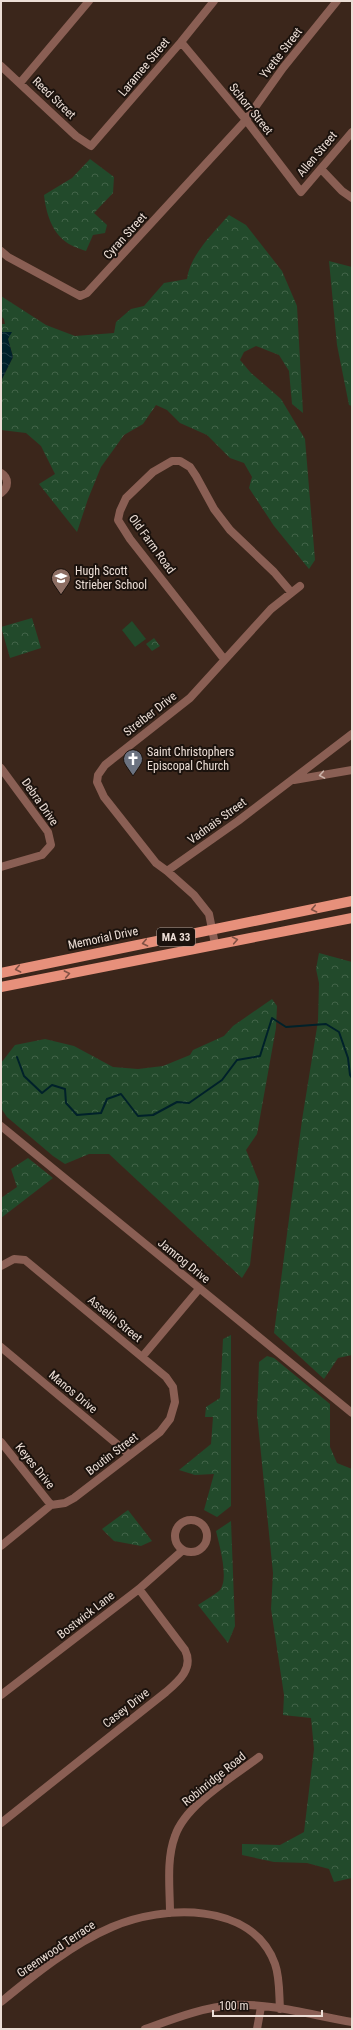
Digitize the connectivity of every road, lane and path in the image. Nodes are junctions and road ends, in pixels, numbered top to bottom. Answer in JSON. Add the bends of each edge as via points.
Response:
{"nodes":[{"id":1,"x":89,"y":1,"type":"edge"},
{"id":2,"x":214,"y":1,"type":"edge"},
{"id":3,"x":337,"y":1,"type":"edge"},
{"id":4,"x":181,"y":42,"type":"junction"},
{"id":5,"x":1,"y":66,"type":"edge"},
{"id":6,"x":20,"y":83,"type":"junction"},
{"id":7,"x":246,"y":120,"type":"junction"},
{"id":8,"x":352,"y":132,"type":"edge"},
{"id":9,"x":91,"y":146,"type":"joint"},
{"id":10,"x":321,"y":169,"type":"junction"},
{"id":11,"x":301,"y":192,"type":"joint"},
{"id":12,"x":352,"y":198,"type":"edge"},
{"id":13,"x":1,"y":251,"type":"edge"},
{"id":14,"x":1,"y":473,"type":"edge"},
{"id":15,"x":1,"y":493,"type":"edge"},
{"id":16,"x":300,"y":586,"type":"dead end"},
{"id":17,"x":291,"y":592,"type":"junction"},
{"id":18,"x":224,"y":659,"type":"junction"},
{"id":19,"x":352,"y":734,"type":"edge"},
{"id":20,"x":1,"y":768,"type":"edge"},
{"id":21,"x":352,"y":770,"type":"edge"},
{"id":22,"x":293,"y":780,"type":"junction"},
{"id":23,"x":1,"y":867,"type":"edge"},
{"id":24,"x":167,"y":871,"type":"junction"},
{"id":25,"x":352,"y":901,"type":"edge"},
{"id":26,"x":352,"y":918,"type":"edge"},
{"id":27,"x":212,"y":929,"type":"junction"},
{"id":28,"x":215,"y":944,"type":"junction"},
{"id":29,"x":1,"y":973,"type":"edge"},
{"id":30,"x":1,"y":987,"type":"edge"},
{"id":31,"x":1,"y":1126,"type":"edge"},
{"id":32,"x":1,"y":1266,"type":"edge"},
{"id":33,"x":199,"y":1289,"type":"junction"},
{"id":34,"x":1,"y":1347,"type":"edge"},
{"id":35,"x":142,"y":1357,"type":"junction"},
{"id":36,"x":352,"y":1413,"type":"edge"},
{"id":37,"x":1,"y":1442,"type":"edge"},
{"id":38,"x":130,"y":1455,"type":"junction"},
{"id":39,"x":51,"y":1505,"type":"junction"},
{"id":40,"x":1,"y":1546,"type":"edge"},
{"id":41,"x":182,"y":1550,"type":"junction"},
{"id":42,"x":139,"y":1589,"type":"junction"},
{"id":43,"x":1,"y":1695,"type":"edge"},
{"id":44,"x":259,"y":1757,"type":"dead end"},
{"id":45,"x":1,"y":1823,"type":"edge"},
{"id":46,"x":170,"y":1913,"type":"junction"},
{"id":47,"x":1,"y":2002,"type":"edge"},
{"id":48,"x":261,"y":2007,"type":"junction"},
{"id":49,"x":280,"y":2009,"type":"junction"},
{"id":50,"x":352,"y":2022,"type":"edge"},
{"id":51,"x":145,"y":2029,"type":"edge"},
{"id":52,"x":257,"y":2029,"type":"edge"}],
"edges":[{"from":1,"to":6,"type":"street"},
{"from":2,"to":4,"type":"street","name":"Laramee Street"},
{"from":3,"to":7,"type":"street","name":"Yvette Street"},
{"from":4,"to":7,"type":"street","name":"Schorr Street"},
{"from":4,"to":9,"type":"street","name":"Laramee Street"},
{"from":5,"to":6,"type":"street","name":"Reed Street"},
{"from":6,"to":9,"type":"street","name":"Reed Street","via":[[76,136]]},
{"from":7,"to":11,"type":"street","name":"Schorr Street"},
{"from":7,"to":13,"type":"street","name":"Cyran Street","via":[[87,294],[80,296]]},
{"from":8,"to":10,"type":"street","name":"Allen Street"},
{"from":10,"to":11,"type":"street","name":"Allen Street"},
{"from":10,"to":12,"type":"street"},
{"from":14,"to":15,"type":"street","via":[[7,483]]},
{"from":16,"to":17,"type":"street","name":"Streiber Drive"},
{"from":17,"to":18,"type":"street","name":"Streiber Drive","via":[[271,609]]},
{"from":17,"to":18,"type":"street","name":"Old Farm Road","via":[[230,530],[214,509],[190,467],[180,461],[172,461],[153,472],[126,498],[118,520]]},
{"from":18,"to":24,"type":"street","name":"Streiber Drive","via":[[190,698],[105,765],[98,775],[97,782],[104,797],[156,863]]},
{"from":19,"to":22,"type":"street","name":"Vadnais Street"},
{"from":20,"to":23,"type":"street","name":"Debra Drive","via":[[48,832],[50,845],[42,855]]},
{"from":21,"to":22,"type":"street","one_way":true},
{"from":22,"to":24,"type":"street","name":"Vadnais Street"},
{"from":24,"to":27,"type":"street","via":[[194,895],[209,914]]},
{"from":25,"to":27,"type":"main road","name":"Memorial Drive","number":"MA 33","one_way":true},
{"from":28,"to":26,"type":"main road","number":"MA 33","one_way":true},
{"from":27,"to":28,"type":"street"},
{"from":27,"to":29,"type":"main road","name":"Memorial Drive","number":"MA 33","one_way":true},
{"from":30,"to":28,"type":"main road","number":"MA 33","one_way":true},
{"from":31,"to":33,"type":"street","name":"Jamrog Drive"},
{"from":32,"to":35,"type":"street","name":"Asselin Street","via":[[14,1259],[25,1260]]},
{"from":33,"to":35,"type":"street","name":"Asselin Street"},
{"from":33,"to":36,"type":"street","name":"Jamrog Drive"},
{"from":34,"to":38,"type":"street","name":"Manos Drive"},
{"from":35,"to":38,"type":"street","name":"Boutin Street","via":[[172,1384],[175,1402],[172,1415],[164,1429]]},
{"from":37,"to":39,"type":"street","name":"Keyes Drive"},
{"from":38,"to":39,"type":"street","name":"Boutin Street","via":[[74,1498],[65,1503]]},
{"from":39,"to":40,"type":"street","name":"Boutin Street"},
{"from":41,"to":41,"type":"street","via":[[175,1540],[177,1528],[186,1520],[201,1523],[207,1534],[204,1545],[194,1552]]},
{"from":41,"to":42,"type":"street","name":"Bostwick Lane"},
{"from":42,"to":43,"type":"street","name":"Bostwick Lane"},
{"from":42,"to":45,"type":"street","name":"Casey Drive","via":[[182,1645],[188,1658],[185,1673],[171,1688]]},
{"from":44,"to":46,"type":"street","name":"Robinridge Road","via":[[200,1803],[180,1826],[171,1856]]},
{"from":46,"to":47,"type":"street","name":"Greenwood Terrace","via":[[137,1918],[103,1931],[57,1959]]},
{"from":46,"to":49,"type":"street","name":"Greenwood Terrace","via":[[222,1917],[254,1934],[266,1947],[276,1965]]},
{"from":48,"to":49,"type":"street"},
{"from":48,"to":51,"type":"street","via":[[221,2007],[186,2015]]},
{"from":48,"to":52,"type":"street"},
{"from":49,"to":50,"type":"street"}]}
